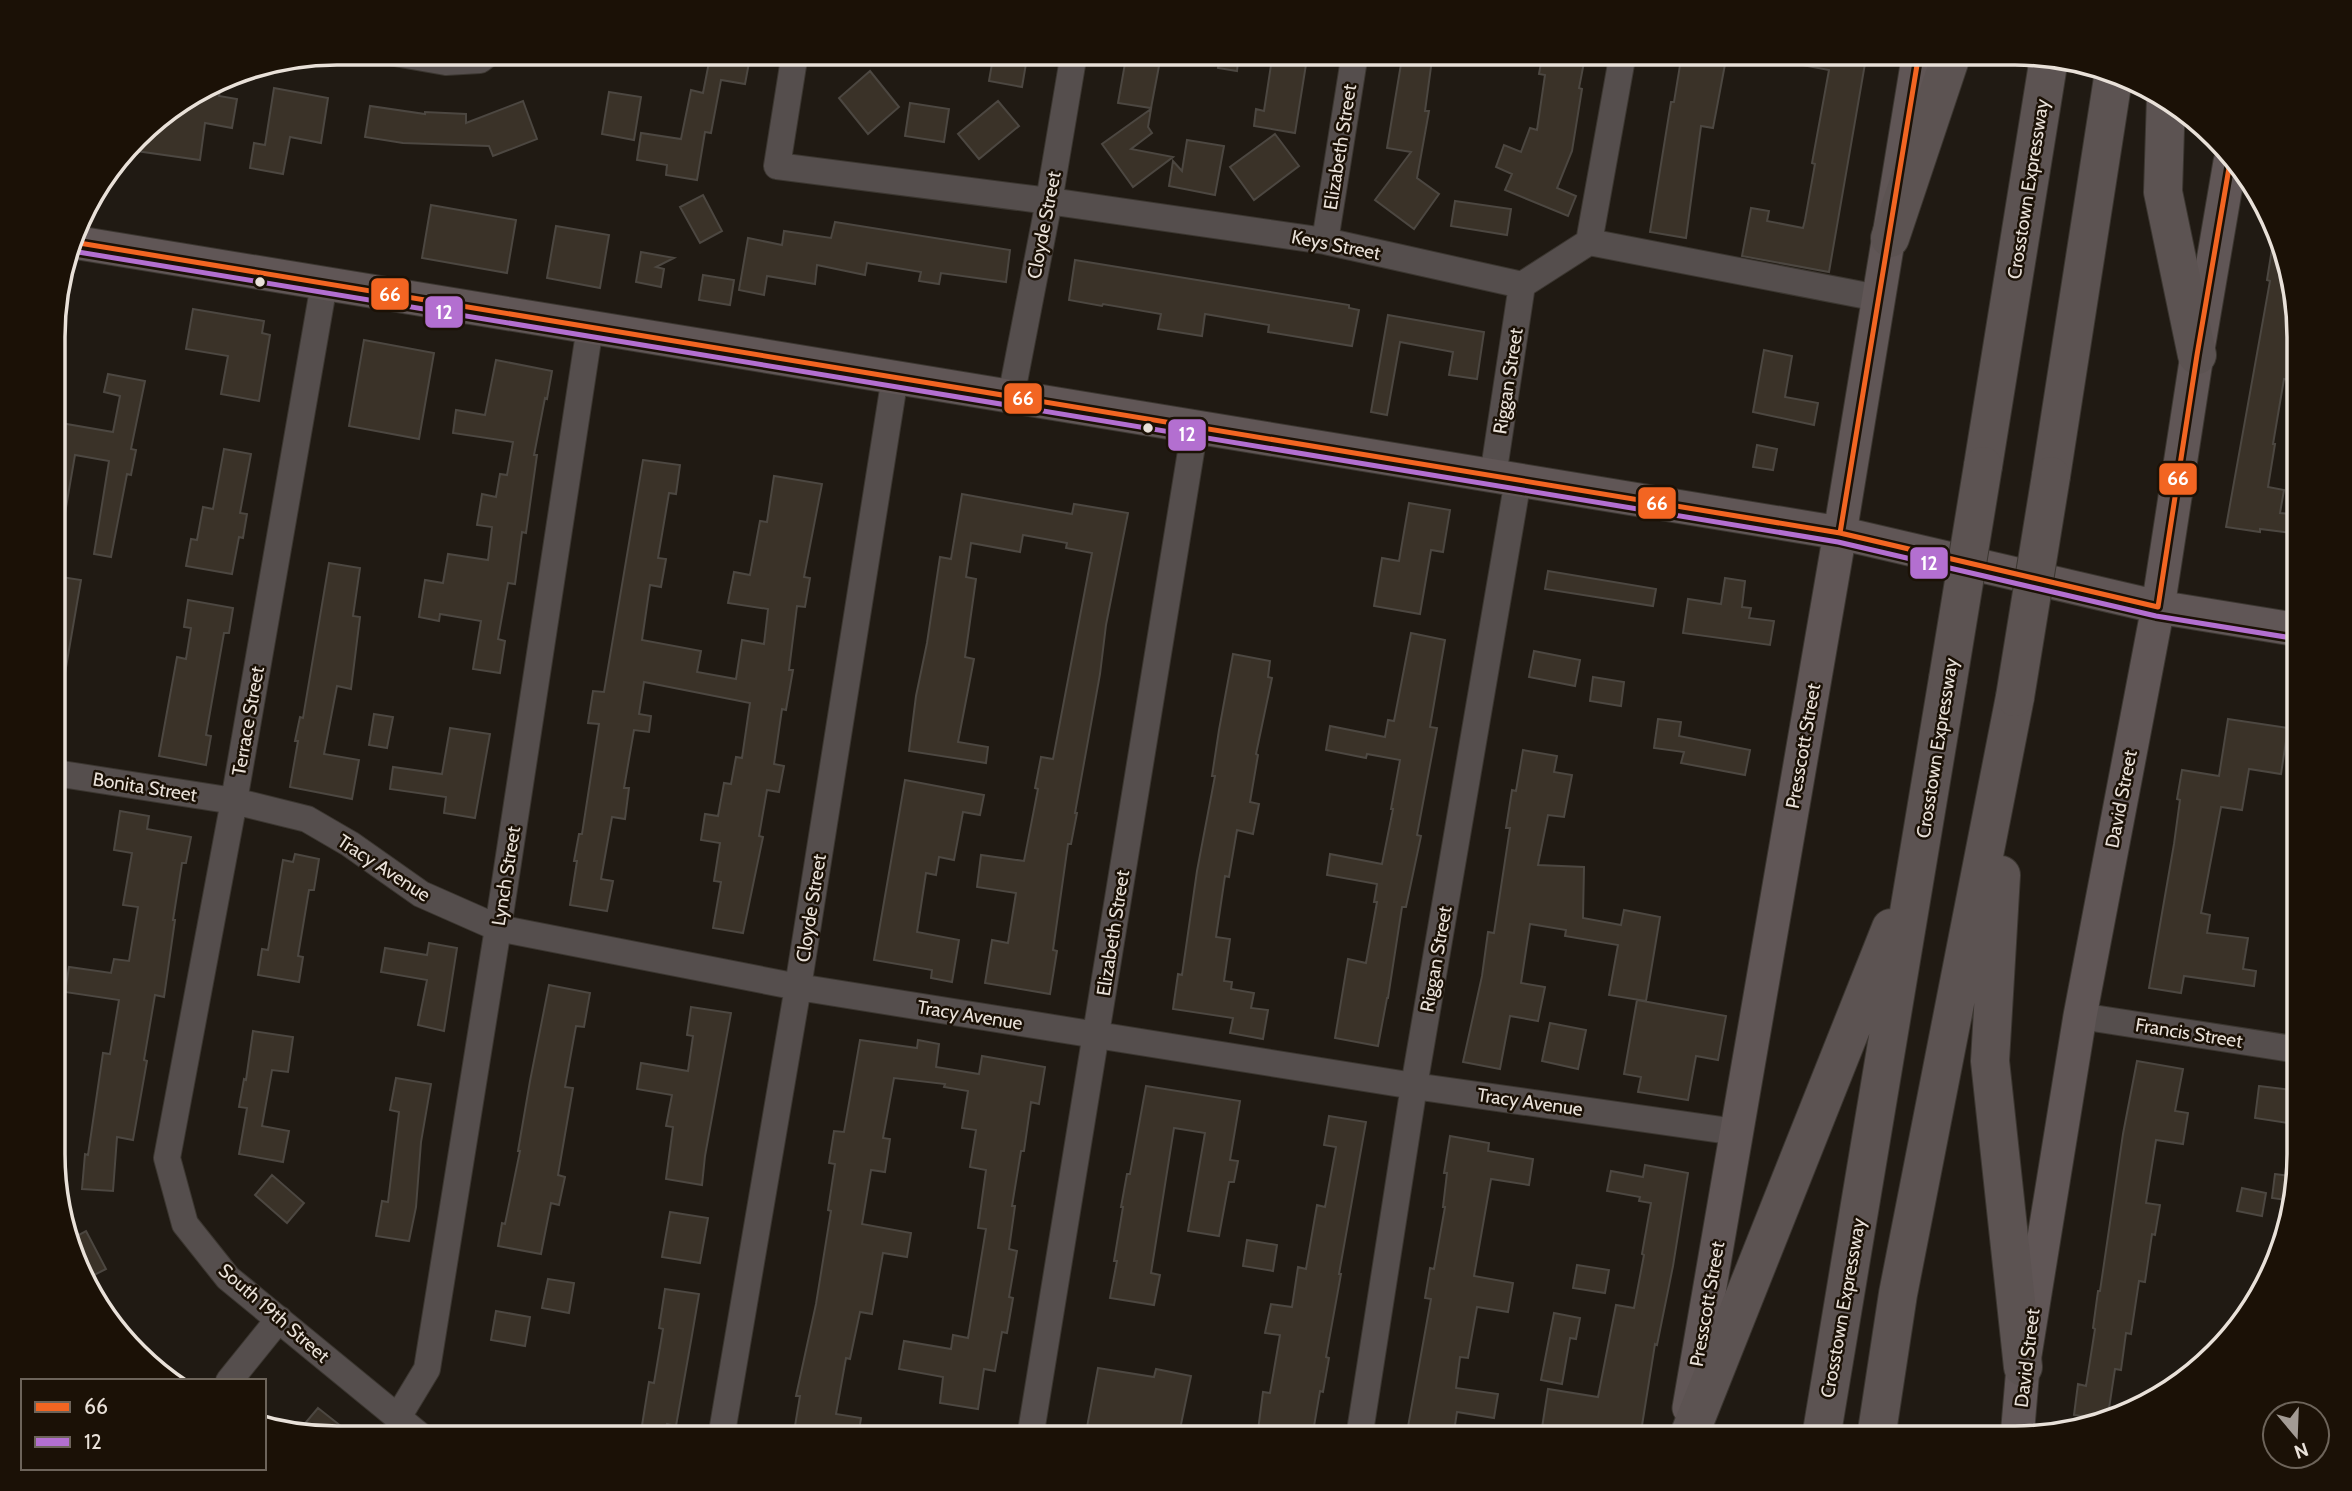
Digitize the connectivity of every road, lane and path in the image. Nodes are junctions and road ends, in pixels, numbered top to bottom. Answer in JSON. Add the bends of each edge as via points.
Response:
{"nodes":[{"id":1,"x":793,"y":65,"type":"edge"},
{"id":2,"x":1072,"y":65,"type":"edge"},
{"id":3,"x":1353,"y":65,"type":"edge"},
{"id":4,"x":1621,"y":65,"type":"edge"},
{"id":5,"x":1917,"y":65,"type":"edge"},
{"id":6,"x":1948,"y":65,"type":"edge"},
{"id":7,"x":2048,"y":67,"type":"edge"},
{"id":8,"x":2112,"y":83,"type":"edge"},
{"id":9,"x":2166,"y":111,"type":"edge"},
{"id":10,"x":2229,"y":169,"type":"edge"},
{"id":11,"x":1049,"y":201,"type":"junction"},
{"id":12,"x":1890,"y":238,"type":"junction"},
{"id":13,"x":1325,"y":241,"type":"junction"},
{"id":14,"x":1588,"y":242,"type":"junction"},
{"id":15,"x":81,"y":243,"type":"edge"},
{"id":16,"x":324,"y":284,"type":"junction"},
{"id":17,"x":1522,"y":285,"type":"junction"},
{"id":18,"x":1878,"y":298,"type":"junction"},
{"id":19,"x":590,"y":327,"type":"junction"},
{"id":20,"x":2197,"y":355,"type":"junction"},
{"id":21,"x":895,"y":377,"type":"junction"},
{"id":22,"x":1011,"y":397,"type":"junction"},
{"id":23,"x":1195,"y":427,"type":"junction"},
{"id":24,"x":1506,"y":478,"type":"junction"},
{"id":25,"x":1840,"y":533,"type":"junction"},
{"id":26,"x":2158,"y":607,"type":"junction"},
{"id":27,"x":2287,"y":628,"type":"edge"},
{"id":28,"x":2012,"y":712,"type":"junction"},
{"id":29,"x":65,"y":776,"type":"edge"},
{"id":30,"x":234,"y":801,"type":"junction"},
{"id":31,"x":1919,"y":858,"type":"junction"},
{"id":32,"x":498,"y":928,"type":"junction"},
{"id":33,"x":798,"y":987,"type":"junction"},
{"id":34,"x":2080,"y":1016,"type":"junction"},
{"id":35,"x":1096,"y":1035,"type":"junction"},
{"id":36,"x":2287,"y":1048,"type":"edge"},
{"id":37,"x":1414,"y":1086,"type":"junction"},
{"id":38,"x":1736,"y":1132,"type":"junction"},
{"id":39,"x":167,"y":1158,"type":"joint"},
{"id":40,"x":279,"y":1320,"type":"junction"},
{"id":41,"x":2023,"y":1367,"type":"junction"},
{"id":42,"x":231,"y":1379,"type":"edge"},
{"id":43,"x":398,"y":1417,"type":"junction"},
{"id":44,"x":409,"y":1426,"type":"edge"},
{"id":45,"x":723,"y":1426,"type":"edge"},
{"id":46,"x":1032,"y":1426,"type":"edge"},
{"id":47,"x":1361,"y":1426,"type":"edge"},
{"id":48,"x":1688,"y":1426,"type":"edge"},
{"id":49,"x":1691,"y":1426,"type":"edge"},
{"id":50,"x":1823,"y":1426,"type":"edge"},
{"id":51,"x":1878,"y":1426,"type":"edge"},
{"id":52,"x":2018,"y":1426,"type":"edge"}],
"edges":[{"from":1,"to":11,"type":"street","name":"Keys Street","via":[[777,166]]},
{"from":2,"to":11,"type":"street","name":"Cloyde Street"},
{"from":3,"to":13,"type":"street","name":"Elizabeth Street"},
{"from":4,"to":14,"type":"street"},
{"from":5,"to":12,"type":"main road","name":"Presscott Street"},
{"from":6,"to":12,"type":"highway"},
{"from":7,"to":31,"type":"highway","name":"Crosstown Expressway","bridge":true},
{"from":8,"to":28,"type":"highway","bridge":true},
{"from":9,"to":20,"type":"highway","via":[[2163,192]]},
{"from":10,"to":20,"type":"main road","name":"David Street"},
{"from":11,"to":13,"type":"street","name":"Keys Street"},
{"from":11,"to":22,"type":"street","name":"Cloyde Street"},
{"from":12,"to":18,"type":"main road","name":"Presscott Street"},
{"from":13,"to":17,"type":"street","name":"Keys Street"},
{"from":14,"to":17,"type":"street"},
{"from":14,"to":18,"type":"street"},
{"from":15,"to":16,"type":"main road"},
{"from":16,"to":19,"type":"main road"},
{"from":16,"to":30,"type":"street","name":"Terrace Street"},
{"from":17,"to":24,"type":"street","name":"Riggan Street"},
{"from":18,"to":25,"type":"main road","name":"Presscott Street"},
{"from":19,"to":21,"type":"main road"},
{"from":19,"to":32,"type":"street","name":"Lynch Street"},
{"from":20,"to":26,"type":"main road","name":"David Street"},
{"from":21,"to":22,"type":"main road"},
{"from":21,"to":33,"type":"street","name":"Cloyde Street"},
{"from":22,"to":23,"type":"main road"},
{"from":23,"to":24,"type":"main road"},
{"from":23,"to":35,"type":"street","name":"Elizabeth Street"},
{"from":24,"to":25,"type":"main road"},
{"from":24,"to":37,"type":"street","name":"Riggan Street"},
{"from":25,"to":26,"type":"main road"},
{"from":25,"to":38,"type":"main road","name":"Presscott Street"},
{"from":26,"to":27,"type":"main road"},
{"from":26,"to":34,"type":"main road","name":"David Street"},
{"from":28,"to":41,"type":"highway","via":[[1990,1061]]},
{"from":28,"to":51,"type":"highway","via":[[1898,1294]]},
{"from":29,"to":30,"type":"street","name":"Bonita Street"},
{"from":30,"to":32,"type":"street","name":"Tracy Avenue","via":[[307,820],[421,894]]},
{"from":30,"to":39,"type":"street","name":"Terrace Street"},
{"from":31,"to":49,"type":"highway"},
{"from":31,"to":50,"type":"highway","name":"Crosstown Expressway"},
{"from":32,"to":33,"type":"street","name":"Tracy Avenue"},
{"from":32,"to":43,"type":"street","name":"Lynch Street","via":[[427,1368]]},
{"from":33,"to":35,"type":"street","name":"Tracy Avenue"},
{"from":33,"to":45,"type":"street","name":"Cloyde Street"},
{"from":34,"to":36,"type":"street","name":"Francis Street"},
{"from":34,"to":41,"type":"main road","name":"David Street"},
{"from":35,"to":37,"type":"street","name":"Tracy Avenue"},
{"from":35,"to":46,"type":"street","name":"Elizabeth Street"},
{"from":37,"to":38,"type":"street","name":"Tracy Avenue"},
{"from":37,"to":47,"type":"street","name":"Riggan Street"},
{"from":38,"to":48,"type":"main road","name":"Presscott Street"},
{"from":39,"to":40,"type":"street","name":"South 19th Street","via":[[185,1224],[228,1278]]},
{"from":40,"to":42,"type":"street"},
{"from":40,"to":43,"type":"street","name":"South 19th Street"},
{"from":41,"to":52,"type":"main road","name":"David Street"},
{"from":43,"to":44,"type":"street","name":"South 19th Street"}]}
